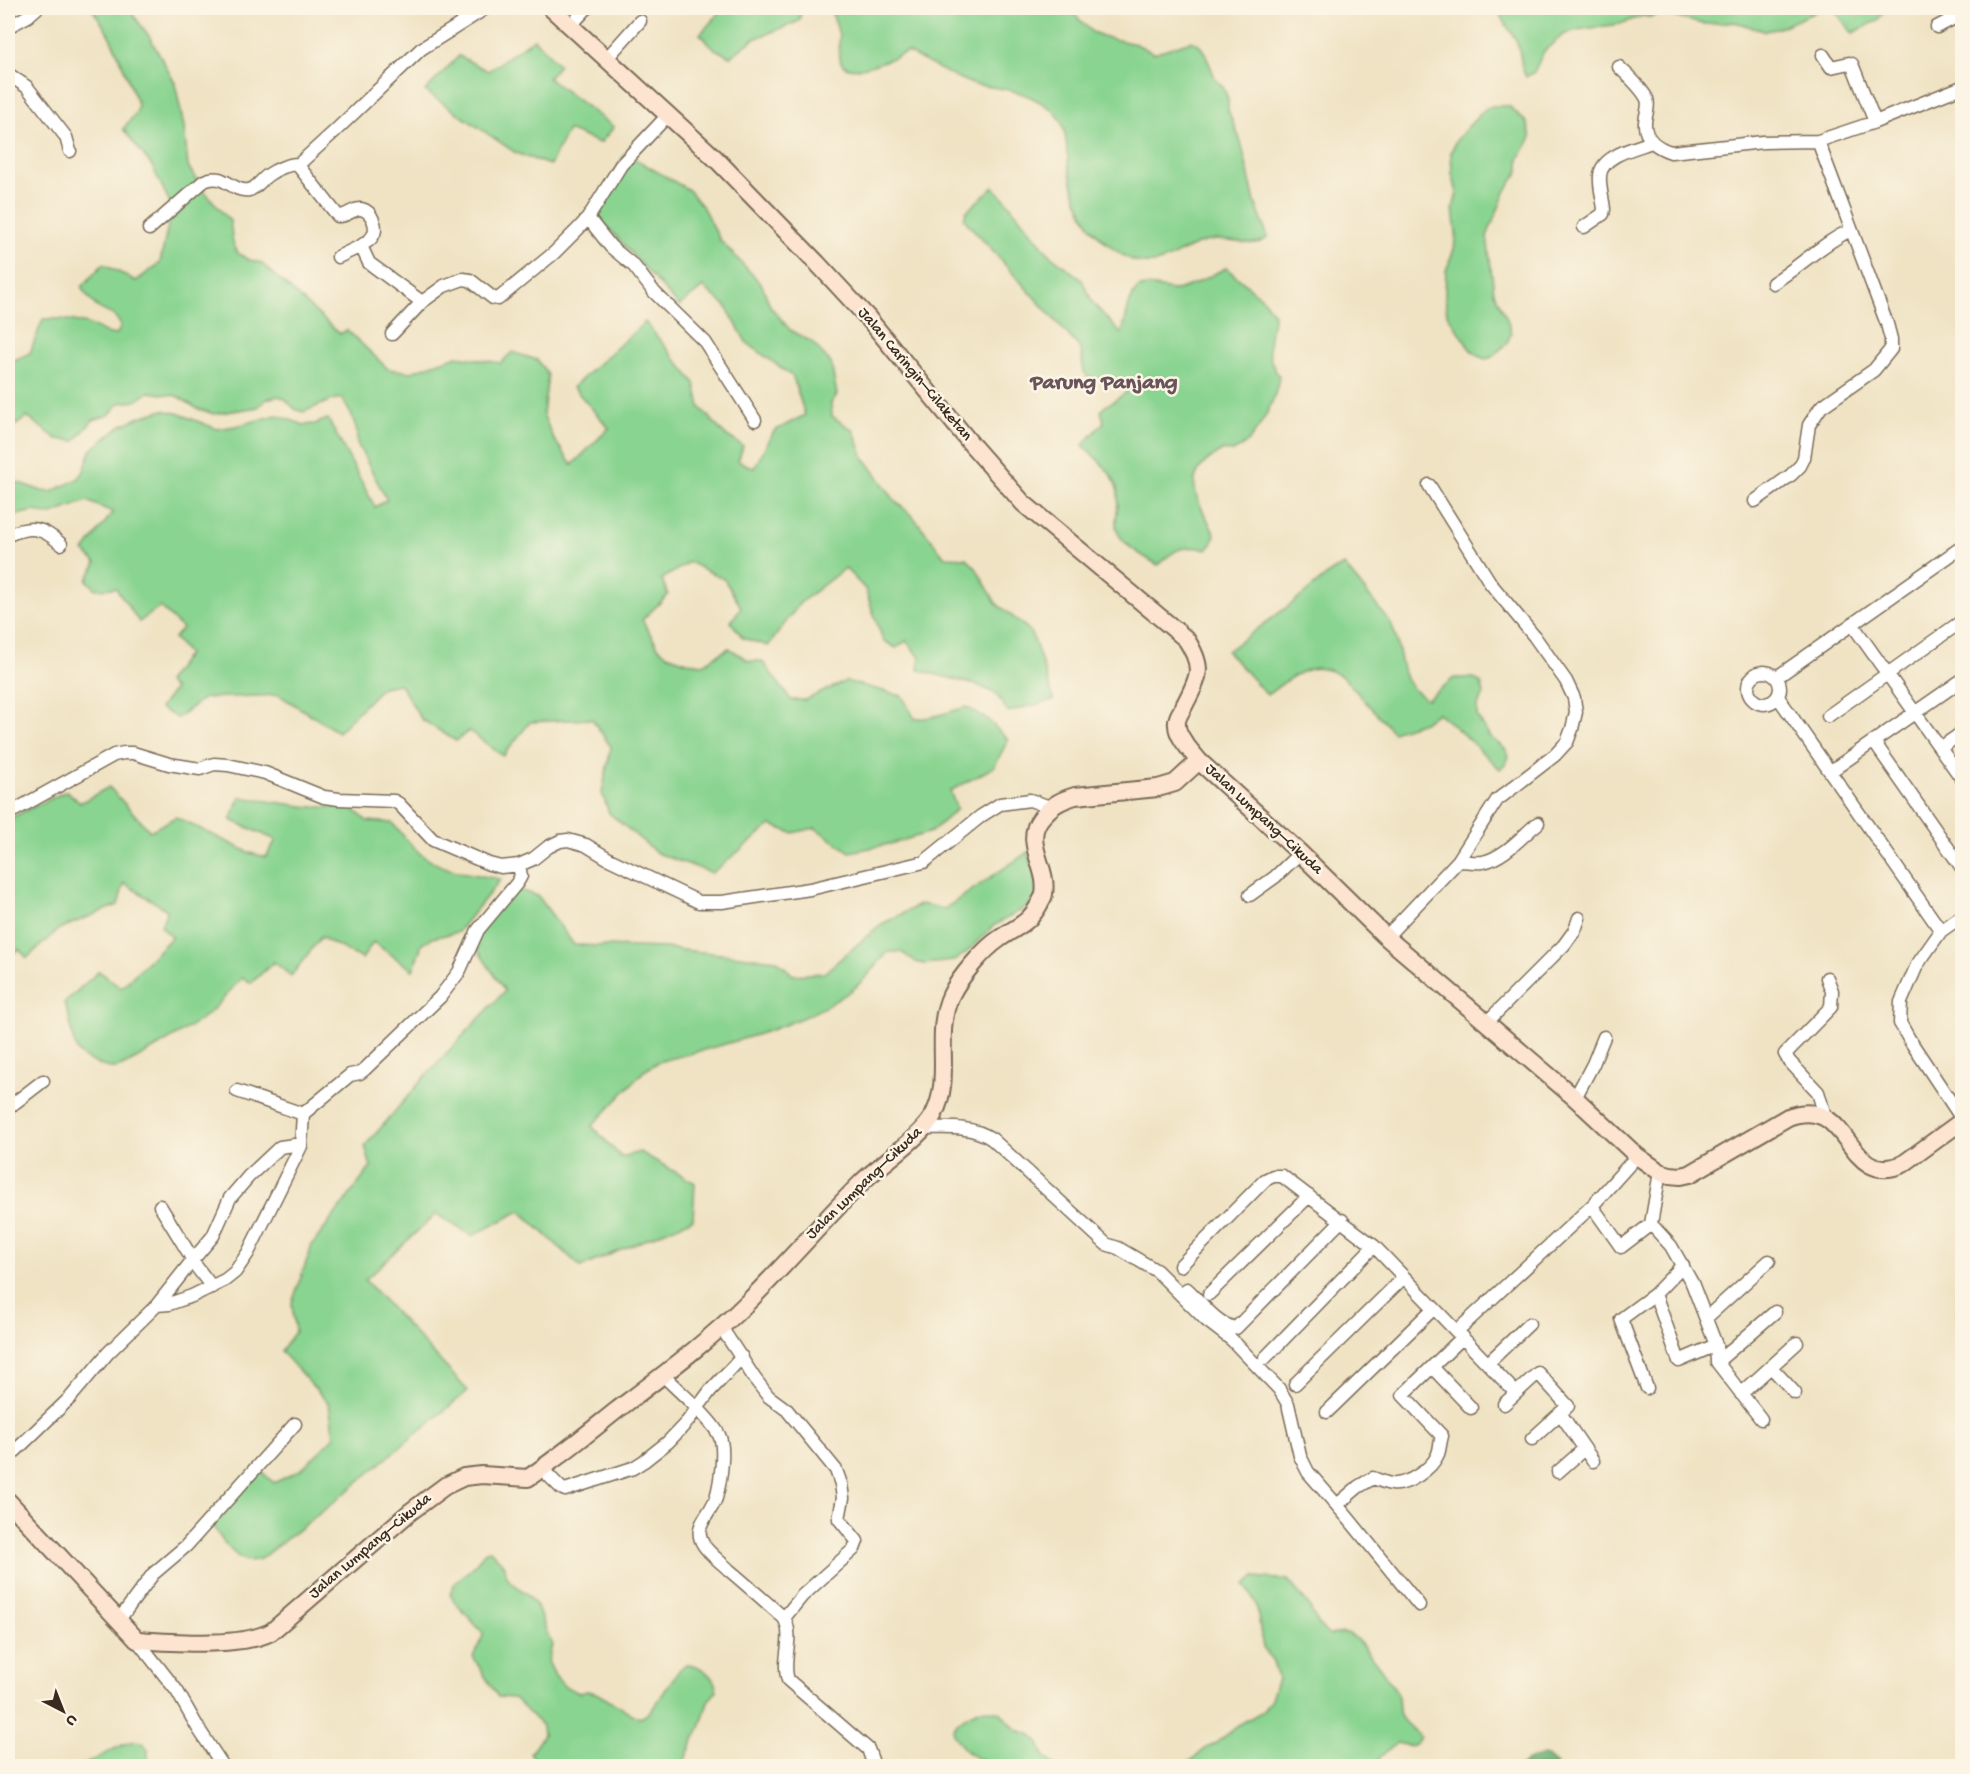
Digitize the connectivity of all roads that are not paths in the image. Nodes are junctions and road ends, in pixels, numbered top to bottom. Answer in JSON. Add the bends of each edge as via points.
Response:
{"nodes":[{"id":1,"x":37,"y":8,"type":"edge"},
{"id":2,"x":486,"y":8,"type":"edge"},
{"id":3,"x":551,"y":8,"type":"edge"},
{"id":4,"x":587,"y":8,"type":"edge"},
{"id":5,"x":1962,"y":14,"type":"edge"},
{"id":6,"x":640,"y":21,"type":"dead end"},
{"id":7,"x":571,"y":25,"type":"junction"},
{"id":8,"x":8,"y":27,"type":"edge"},
{"id":9,"x":1937,"y":27,"type":"dead end"},
{"id":10,"x":1823,"y":55,"type":"dead end"},
{"id":11,"x":607,"y":58,"type":"junction"},
{"id":12,"x":1619,"y":67,"type":"dead end"},
{"id":13,"x":8,"y":74,"type":"edge"},
{"id":14,"x":1962,"y":87,"type":"edge"},
{"id":15,"x":669,"y":114,"type":"junction"},
{"id":16,"x":1875,"y":122,"type":"junction"},
{"id":17,"x":1818,"y":141,"type":"junction"},
{"id":18,"x":1652,"y":142,"type":"junction"},
{"id":19,"x":70,"y":151,"type":"dead end"},
{"id":20,"x":299,"y":164,"type":"junction"},
{"id":21,"x":588,"y":218,"type":"junction"},
{"id":22,"x":1584,"y":227,"type":"dead end"},
{"id":23,"x":149,"y":229,"type":"dead end"},
{"id":24,"x":1851,"y":230,"type":"junction"},
{"id":25,"x":361,"y":246,"type":"junction"},
{"id":26,"x":338,"y":257,"type":"dead end"},
{"id":27,"x":1773,"y":284,"type":"dead end"},
{"id":28,"x":422,"y":302,"type":"junction"},
{"id":29,"x":392,"y":334,"type":"dead end"},
{"id":30,"x":755,"y":420,"type":"dead end"},
{"id":31,"x":1429,"y":485,"type":"dead end"},
{"id":32,"x":1755,"y":501,"type":"dead end"},
{"id":33,"x":8,"y":535,"type":"edge"},
{"id":34,"x":61,"y":544,"type":"dead end"},
{"id":35,"x":1962,"y":547,"type":"edge"},
{"id":36,"x":1962,"y":621,"type":"edge"},
{"id":37,"x":1852,"y":624,"type":"junction"},
{"id":38,"x":1888,"y":674,"type":"junction"},
{"id":39,"x":1777,"y":677,"type":"junction"},
{"id":40,"x":1962,"y":680,"type":"edge"},
{"id":41,"x":1778,"y":697,"type":"junction"},
{"id":42,"x":1915,"y":713,"type":"junction"},
{"id":43,"x":1828,"y":716,"type":"dead end"},
{"id":44,"x":1962,"y":733,"type":"edge"},
{"id":45,"x":1874,"y":742,"type":"junction"},
{"id":46,"x":1940,"y":748,"type":"junction"},
{"id":47,"x":1199,"y":761,"type":"junction"},
{"id":48,"x":1831,"y":771,"type":"junction"},
{"id":49,"x":1962,"y":779,"type":"edge"},
{"id":50,"x":1050,"y":807,"type":"junction"},
{"id":51,"x":8,"y":812,"type":"edge"},
{"id":52,"x":1538,"y":823,"type":"dead end"},
{"id":53,"x":1300,"y":852,"type":"junction"},
{"id":54,"x":1458,"y":861,"type":"junction"},
{"id":55,"x":519,"y":865,"type":"junction"},
{"id":56,"x":1962,"y":868,"type":"edge"},
{"id":57,"x":1250,"y":896,"type":"dead end"},
{"id":58,"x":1962,"y":916,"type":"edge"},
{"id":59,"x":1579,"y":918,"type":"dead end"},
{"id":60,"x":1941,"y":931,"type":"junction"},
{"id":61,"x":1386,"y":937,"type":"junction"},
{"id":62,"x":1827,"y":978,"type":"dead end"},
{"id":63,"x":1487,"y":1022,"type":"junction"},
{"id":64,"x":1604,"y":1037,"type":"dead end"},
{"id":65,"x":43,"y":1081,"type":"dead end"},
{"id":66,"x":237,"y":1090,"type":"dead end"},
{"id":67,"x":1575,"y":1098,"type":"junction"},
{"id":68,"x":8,"y":1108,"type":"edge"},
{"id":69,"x":303,"y":1114,"type":"junction"},
{"id":70,"x":1825,"y":1116,"type":"junction"},
{"id":71,"x":1962,"y":1120,"type":"edge"},
{"id":72,"x":923,"y":1128,"type":"junction"},
{"id":73,"x":301,"y":1146,"type":"junction"},
{"id":74,"x":1637,"y":1156,"type":"junction"},
{"id":75,"x":1660,"y":1172,"type":"junction"},
{"id":76,"x":1309,"y":1196,"type":"junction"},
{"id":77,"x":160,"y":1206,"type":"dead end"},
{"id":78,"x":1592,"y":1206,"type":"junction"},
{"id":79,"x":1342,"y":1221,"type":"junction"},
{"id":80,"x":1651,"y":1224,"type":"junction"},
{"id":81,"x":1374,"y":1246,"type":"junction"},
{"id":82,"x":192,"y":1261,"type":"junction"},
{"id":83,"x":1769,"y":1261,"type":"dead end"},
{"id":84,"x":1683,"y":1265,"type":"junction"},
{"id":85,"x":1180,"y":1266,"type":"dead end"},
{"id":86,"x":1157,"y":1271,"type":"junction"},
{"id":87,"x":1403,"y":1278,"type":"junction"},
{"id":88,"x":212,"y":1287,"type":"junction"},
{"id":89,"x":1209,"y":1294,"type":"dead end"},
{"id":90,"x":1655,"y":1294,"type":"junction"},
{"id":91,"x":157,"y":1305,"type":"junction"},
{"id":92,"x":1433,"y":1309,"type":"junction"},
{"id":93,"x":1775,"y":1312,"type":"dead end"},
{"id":94,"x":1706,"y":1318,"type":"junction"},
{"id":95,"x":1529,"y":1324,"type":"dead end"},
{"id":96,"x":721,"y":1327,"type":"junction"},
{"id":97,"x":1460,"y":1334,"type":"junction"},
{"id":98,"x":1797,"y":1343,"type":"dead end"},
{"id":99,"x":1716,"y":1345,"type":"junction"},
{"id":100,"x":742,"y":1357,"type":"junction"},
{"id":101,"x":1265,"y":1358,"type":"dead end"},
{"id":102,"x":1718,"y":1362,"type":"junction"},
{"id":103,"x":1488,"y":1363,"type":"junction"},
{"id":104,"x":1432,"y":1367,"type":"junction"},
{"id":105,"x":1771,"y":1367,"type":"junction"},
{"id":106,"x":663,"y":1375,"type":"junction"},
{"id":107,"x":1295,"y":1384,"type":"dead end"},
{"id":108,"x":1647,"y":1388,"type":"dead end"},
{"id":109,"x":1516,"y":1393,"type":"junction"},
{"id":110,"x":1795,"y":1393,"type":"dead end"},
{"id":111,"x":1741,"y":1394,"type":"junction"},
{"id":112,"x":1504,"y":1404,"type":"dead end"},
{"id":113,"x":1472,"y":1408,"type":"dead end"},
{"id":114,"x":696,"y":1409,"type":"junction"},
{"id":115,"x":1327,"y":1412,"type":"dead end"},
{"id":116,"x":1560,"y":1413,"type":"junction"},
{"id":117,"x":1761,"y":1419,"type":"dead end"},
{"id":118,"x":295,"y":1424,"type":"dead end"},
{"id":119,"x":1532,"y":1439,"type":"dead end"},
{"id":120,"x":1584,"y":1449,"type":"junction"},
{"id":121,"x":8,"y":1458,"type":"edge"},
{"id":122,"x":1593,"y":1461,"type":"dead end"},
{"id":123,"x":542,"y":1469,"type":"junction"},
{"id":124,"x":1558,"y":1472,"type":"dead end"},
{"id":125,"x":8,"y":1501,"type":"edge"},
{"id":126,"x":1337,"y":1505,"type":"junction"},
{"id":127,"x":1419,"y":1605,"type":"dead end"},
{"id":128,"x":784,"y":1618,"type":"junction"},
{"id":129,"x":118,"y":1621,"type":"junction"},
{"id":130,"x":137,"y":1640,"type":"junction"},
{"id":131,"x":223,"y":1767,"type":"edge"},
{"id":132,"x":870,"y":1767,"type":"edge"}],
"edges":[{"from":1,"to":8,"type":"street"},
{"from":2,"to":20,"type":"street","via":[[421,49]]},
{"from":3,"to":7,"type":"street","name":"Jalan Caringin–Cilaketan"},
{"from":4,"to":7,"type":"street"},
{"from":5,"to":9,"type":"street"},
{"from":6,"to":11,"type":"street"},
{"from":7,"to":11,"type":"street","name":"Jalan Caringin–Cilaketan"},
{"from":10,"to":16,"type":"street","via":[[1831,67],[1852,64]]},
{"from":11,"to":15,"type":"street","name":"Jalan Caringin–Cilaketan"},
{"from":12,"to":18,"type":"street","via":[[1647,100],[1646,134]]},
{"from":13,"to":19,"type":"street","via":[[27,87],[66,137]]},
{"from":14,"to":16,"type":"street"},
{"from":15,"to":21,"type":"street","via":[[621,165]]},
{"from":15,"to":47,"type":"street","name":"Jalan Caringin–Cilaketan","via":[[860,310],[1023,503],[1186,639],[1199,672],[1176,727]]},
{"from":16,"to":17,"type":"street"},
{"from":17,"to":18,"type":"street","via":[[1763,142],[1671,152]]},
{"from":17,"to":24,"type":"street"},
{"from":18,"to":22,"type":"street","via":[[1603,166],[1600,177],[1605,209]]},
{"from":20,"to":23,"type":"street","via":[[269,174],[247,190],[221,178],[210,178]]},
{"from":20,"to":25,"type":"street","via":[[338,216],[358,209],[368,213],[375,231]]},
{"from":21,"to":28,"type":"street","via":[[554,253],[498,299],[464,279],[444,286]]},
{"from":21,"to":30,"type":"street","via":[[611,247],[705,342]]},
{"from":24,"to":27,"type":"street"},
{"from":24,"to":32,"type":"street","via":[[1887,324],[1891,349],[1874,370],[1821,407],[1809,425],[1800,466]]},
{"from":25,"to":26,"type":"street"},
{"from":25,"to":28,"type":"street","via":[[369,263]]},
{"from":28,"to":29,"type":"street"},
{"from":31,"to":54,"type":"street","via":[[1491,584],[1566,681],[1576,712],[1567,742],[1497,800]]},
{"from":33,"to":34,"type":"street","via":[[40,529]]},
{"from":35,"to":37,"type":"street"},
{"from":36,"to":38,"type":"street"},
{"from":37,"to":38,"type":"street"},
{"from":37,"to":39,"type":"street"},
{"from":38,"to":42,"type":"street"},
{"from":38,"to":43,"type":"street"},
{"from":39,"to":41,"type":"street","via":[[1781,687]]},
{"from":39,"to":41,"type":"street","via":[[1768,672],[1758,673],[1750,679],[1748,690],[1753,700],[1763,705]]},
{"from":40,"to":42,"type":"street"},
{"from":41,"to":48,"type":"street"},
{"from":42,"to":45,"type":"street"},
{"from":42,"to":46,"type":"street"},
{"from":44,"to":46,"type":"street"},
{"from":45,"to":48,"type":"street"},
{"from":45,"to":56,"type":"street"},
{"from":46,"to":49,"type":"street"},
{"from":47,"to":50,"type":"street","name":"Jalan Lumpang–Cikuda","via":[[1175,783],[1075,796]]},
{"from":47,"to":53,"type":"street","name":"Jalan Lumpang–Cikuda"},
{"from":48,"to":60,"type":"street"},
{"from":50,"to":55,"type":"street","via":[[1030,800],[1000,804],[924,862],[810,889],[722,902],[699,902],[586,845],[568,840]]},
{"from":50,"to":72,"type":"street","name":"Jalan Lumpang–Cikuda","via":[[1035,827],[1044,894],[1034,915],[998,939],[962,976],[951,996],[942,1036],[942,1093],[933,1116]]},
{"from":51,"to":55,"type":"street","via":[[114,755],[133,753],[179,766],[200,769],[228,765],[265,773],[339,799],[394,801],[442,845],[489,864]]},
{"from":52,"to":54,"type":"street","via":[[1491,859]]},
{"from":53,"to":57,"type":"street"},
{"from":53,"to":61,"type":"street","name":"Jalan Lumpang–Cikuda"},
{"from":54,"to":61,"type":"street"},
{"from":55,"to":69,"type":"street","via":[[521,876],[517,883],[478,930],[459,972],[440,997],[360,1073],[350,1075]]},
{"from":58,"to":60,"type":"street"},
{"from":59,"to":63,"type":"street","via":[[1564,945]]},
{"from":60,"to":71,"type":"street","via":[[1917,965],[1901,1002],[1900,1023]]},
{"from":61,"to":63,"type":"street","name":"Jalan Lumpang–Cikuda"},
{"from":62,"to":70,"type":"street","via":[[1832,992],[1831,1007],[1785,1054],[1818,1092]]},
{"from":63,"to":67,"type":"street","name":"Jalan Lumpang–Cikuda"},
{"from":64,"to":67,"type":"street"},
{"from":65,"to":68,"type":"street"},
{"from":66,"to":69,"type":"street"},
{"from":67,"to":74,"type":"street","name":"Jalan Lumpang–Cikuda"},
{"from":69,"to":73,"type":"street"},
{"from":70,"to":71,"type":"street","via":[[1855,1153],[1878,1168],[1903,1164]]},
{"from":70,"to":75,"type":"street","via":[[1798,1113],[1788,1117],[1690,1174]]},
{"from":72,"to":86,"type":"street","via":[[981,1131],[1106,1244]]},
{"from":72,"to":96,"type":"street","name":"Jalan Lumpang–Cikuda","via":[[864,1181]]},
{"from":73,"to":82,"type":"street","via":[[279,1147],[249,1176],[230,1198],[213,1236]]},
{"from":73,"to":88,"type":"street","via":[[248,1253],[235,1272]]},
{"from":74,"to":75,"type":"street","name":"Jalan Lumpang–Cikuda"},
{"from":74,"to":78,"type":"street"},
{"from":75,"to":80,"type":"street"},
{"from":76,"to":79,"type":"street"},
{"from":76,"to":85,"type":"street","via":[[1282,1176],[1265,1180]]},
{"from":76,"to":89,"type":"street"},
{"from":77,"to":82,"type":"street"},
{"from":78,"to":80,"type":"street","via":[[1621,1246]]},
{"from":78,"to":97,"type":"street"},
{"from":79,"to":81,"type":"street"},
{"from":79,"to":86,"type":"street","via":[[1236,1328],[1222,1322],[1170,1274]]},
{"from":80,"to":84,"type":"street"},
{"from":81,"to":87,"type":"street"},
{"from":81,"to":101,"type":"street"},
{"from":82,"to":88,"type":"street"},
{"from":82,"to":91,"type":"street"},
{"from":83,"to":94,"type":"street"},
{"from":84,"to":90,"type":"street"},
{"from":84,"to":94,"type":"street"},
{"from":86,"to":126,"type":"street","via":[[1279,1389],[1288,1404],[1300,1456],[1308,1472]]},
{"from":87,"to":92,"type":"street"},
{"from":87,"to":107,"type":"street"},
{"from":88,"to":91,"type":"street"},
{"from":90,"to":99,"type":"street","via":[[1679,1361]]},
{"from":90,"to":108,"type":"street","via":[[1621,1319]]},
{"from":91,"to":121,"type":"street"},
{"from":92,"to":97,"type":"street"},
{"from":92,"to":115,"type":"street"},
{"from":93,"to":102,"type":"street"},
{"from":94,"to":99,"type":"street"},
{"from":95,"to":103,"type":"street"},
{"from":96,"to":100,"type":"street"},
{"from":96,"to":106,"type":"street","name":"Jalan Lumpang–Cikuda"},
{"from":97,"to":103,"type":"street"},
{"from":97,"to":104,"type":"street"},
{"from":98,"to":105,"type":"street"},
{"from":99,"to":102,"type":"street"},
{"from":100,"to":114,"type":"street"},
{"from":100,"to":128,"type":"street","via":[[768,1396],[787,1410],[836,1470],[843,1498],[839,1519],[857,1541],[854,1550],[802,1596]]},
{"from":102,"to":111,"type":"street"},
{"from":103,"to":109,"type":"street"},
{"from":104,"to":113,"type":"street"},
{"from":104,"to":126,"type":"street","via":[[1403,1395],[1442,1436],[1437,1456],[1413,1478],[1391,1484],[1373,1478]]},
{"from":105,"to":110,"type":"street"},
{"from":105,"to":111,"type":"street"},
{"from":106,"to":114,"type":"street"},
{"from":106,"to":123,"type":"street","name":"Jalan Lumpang–Cikuda"},
{"from":109,"to":112,"type":"street"},
{"from":109,"to":116,"type":"street","via":[[1538,1373],[1568,1406]]},
{"from":111,"to":117,"type":"street"},
{"from":114,"to":123,"type":"street","via":[[668,1442],[633,1468],[565,1490]]},
{"from":114,"to":128,"type":"street","via":[[719,1435],[723,1448],[716,1498],[701,1523],[702,1543]]},
{"from":116,"to":119,"type":"street"},
{"from":116,"to":120,"type":"street"},
{"from":118,"to":129,"type":"street","via":[[186,1546],[153,1574]]},
{"from":120,"to":122,"type":"street"},
{"from":120,"to":124,"type":"street"},
{"from":123,"to":130,"type":"street","name":"Jalan Lumpang–Cikuda","via":[[528,1478],[482,1475],[464,1477],[445,1486],[271,1632],[260,1637],[204,1643]]},
{"from":125,"to":129,"type":"street"},
{"from":126,"to":127,"type":"street"},
{"from":128,"to":132,"type":"street","via":[[789,1630],[785,1672],[788,1680],[868,1749]]},
{"from":129,"to":130,"type":"street"},
{"from":130,"to":131,"type":"street","via":[[177,1691]]}]}
